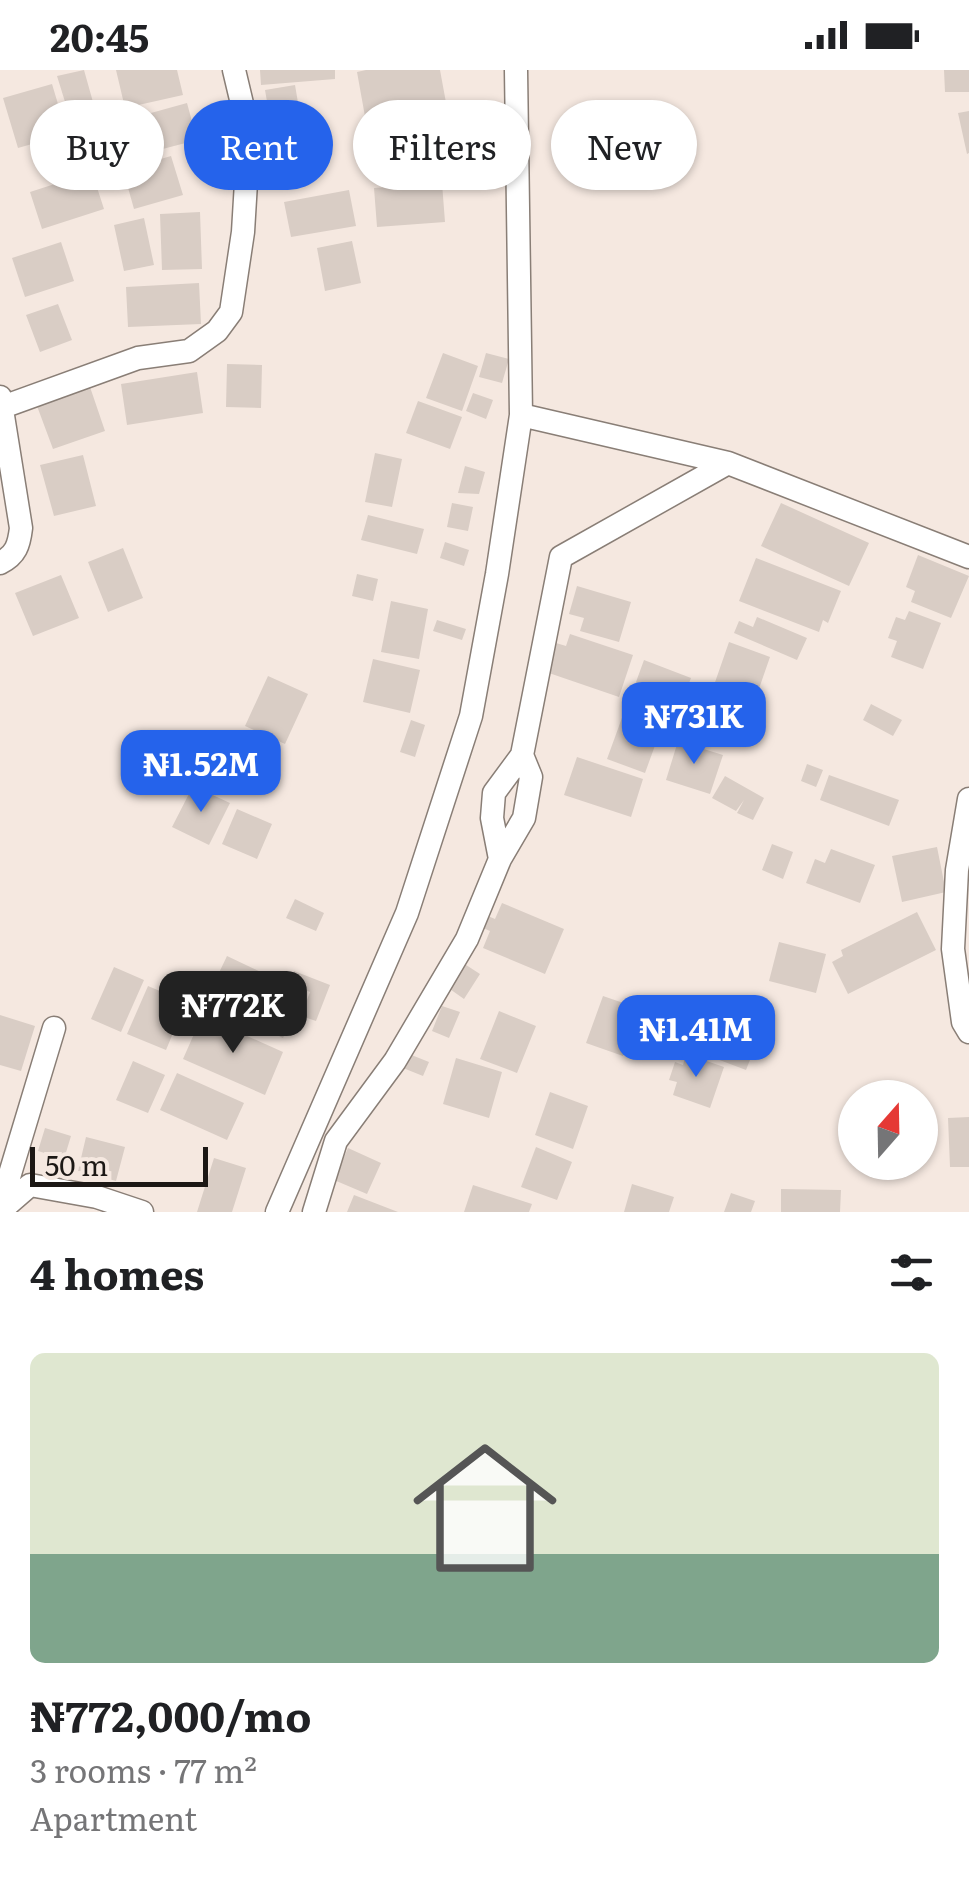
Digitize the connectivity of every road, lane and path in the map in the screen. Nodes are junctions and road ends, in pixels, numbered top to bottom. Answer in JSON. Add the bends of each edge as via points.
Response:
{"nodes":[{"id":1,"x":234,"y":70,"type":"edge"},
{"id":2,"x":516,"y":70,"type":"edge"},
{"id":3,"x":0,"y":397,"type":"edge"},
{"id":4,"x":1,"y":408,"type":"edge"},
{"id":5,"x":521,"y":415,"type":"junction"},
{"id":6,"x":728,"y":463,"type":"junction"},
{"id":7,"x":969,"y":557,"type":"edge"},
{"id":8,"x":0,"y":562,"type":"edge"},
{"id":9,"x":522,"y":754,"type":"junction"},
{"id":10,"x":969,"y":799,"type":"edge"},
{"id":11,"x":500,"y":858,"type":"junction"},
{"id":12,"x":54,"y":1028,"type":"dead end"},
{"id":13,"x":969,"y":1032,"type":"edge"},
{"id":14,"x":317,"y":1118,"type":"junction"},
{"id":15,"x":336,"y":1141,"type":"junction"},
{"id":16,"x":0,"y":1209,"type":"edge"},
{"id":17,"x":142,"y":1212,"type":"edge"},
{"id":18,"x":277,"y":1212,"type":"edge"},
{"id":19,"x":314,"y":1212,"type":"edge"}],
"edges":[{"from":1,"to":4,"type":"street","via":[[249,132],[243,232],[224,322],[189,350],[138,358]]},
{"from":2,"to":5,"type":"street"},
{"from":3,"to":4,"type":"street"},
{"from":4,"to":8,"type":"street","via":[[21,528],[19,544]]},
{"from":5,"to":6,"type":"street"},
{"from":5,"to":14,"type":"street","via":[[471,716],[407,913]]},
{"from":6,"to":7,"type":"street"},
{"from":6,"to":9,"type":"street","via":[[560,557]]},
{"from":9,"to":11,"type":"street","via":[[531,776],[524,818]]},
{"from":9,"to":11,"type":"street","via":[[494,793]]},
{"from":10,"to":13,"type":"street","via":[[954,949]]},
{"from":11,"to":15,"type":"street","via":[[467,938],[395,1060]]},
{"from":12,"to":16,"type":"street"},
{"from":14,"to":15,"type":"street"},
{"from":14,"to":18,"type":"street"},
{"from":15,"to":19,"type":"street"},
{"from":16,"to":17,"type":"street","via":[[30,1185]]}]}
